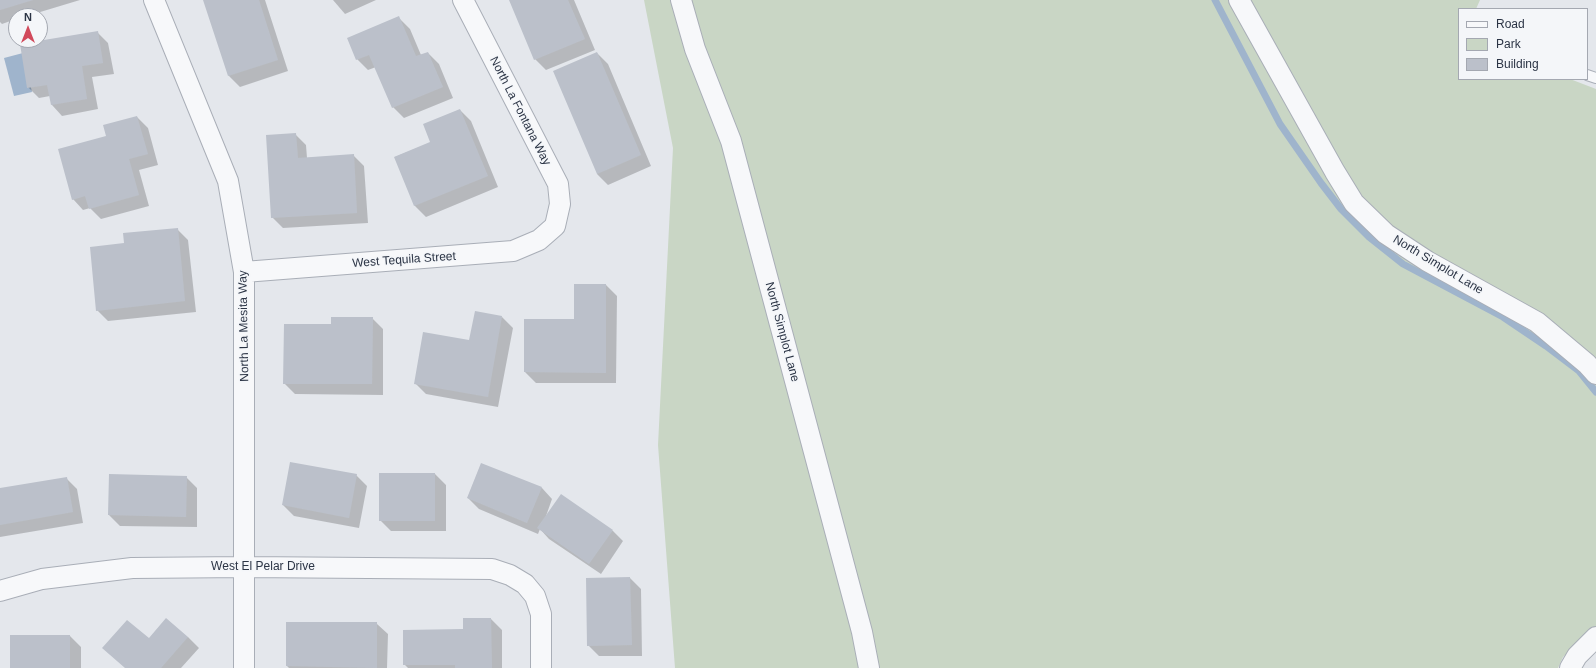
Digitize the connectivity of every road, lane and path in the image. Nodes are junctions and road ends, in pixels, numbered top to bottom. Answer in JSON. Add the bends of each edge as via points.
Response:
{"nodes":[{"id":1,"x":154,"y":0,"type":"edge"},
{"id":2,"x":463,"y":0,"type":"edge"},
{"id":3,"x":681,"y":0,"type":"edge"},
{"id":4,"x":1239,"y":0,"type":"edge"},
{"id":5,"x":555,"y":226,"type":"joint"},
{"id":6,"x":244,"y":272,"type":"junction"},
{"id":7,"x":1596,"y":374,"type":"edge"},
{"id":8,"x":245,"y":567,"type":"junction"},
{"id":9,"x":0,"y":591,"type":"edge"},
{"id":10,"x":1596,"y":637,"type":"edge"},
{"id":11,"x":244,"y":668,"type":"edge"},
{"id":12,"x":541,"y":668,"type":"edge"},
{"id":13,"x":869,"y":668,"type":"edge"},
{"id":14,"x":1570,"y":668,"type":"edge"}],
"edges":[{"from":1,"to":6,"type":"street","name":"North La Mesita Way","via":[[228,181]]},
{"from":2,"to":5,"type":"street","name":"North La Fontana Way","via":[[558,184],[560,204]]},
{"from":3,"to":13,"type":"street","name":"North Simplot Lane","via":[[695,49],[730,141],[862,632]]},
{"from":4,"to":7,"type":"street","name":"North Simplot Lane","via":[[1354,203],[1386,234],[1427,261],[1537,322]]},
{"from":5,"to":6,"type":"street","name":"West Tequila Street","via":[[539,240],[513,251]]},
{"from":6,"to":8,"type":"street","name":"North La Mesita Way"},
{"from":8,"to":9,"type":"street","name":"West El Pelar Drive","via":[[132,568],[42,579]]},
{"from":8,"to":11,"type":"street","name":"North La Mesita Way"},
{"from":8,"to":12,"type":"street","name":"West El Pelar Drive","via":[[492,569],[510,575],[524,584],[535,596],[541,614]]},
{"from":10,"to":14,"type":"street","via":[[1577,656]]}]}
